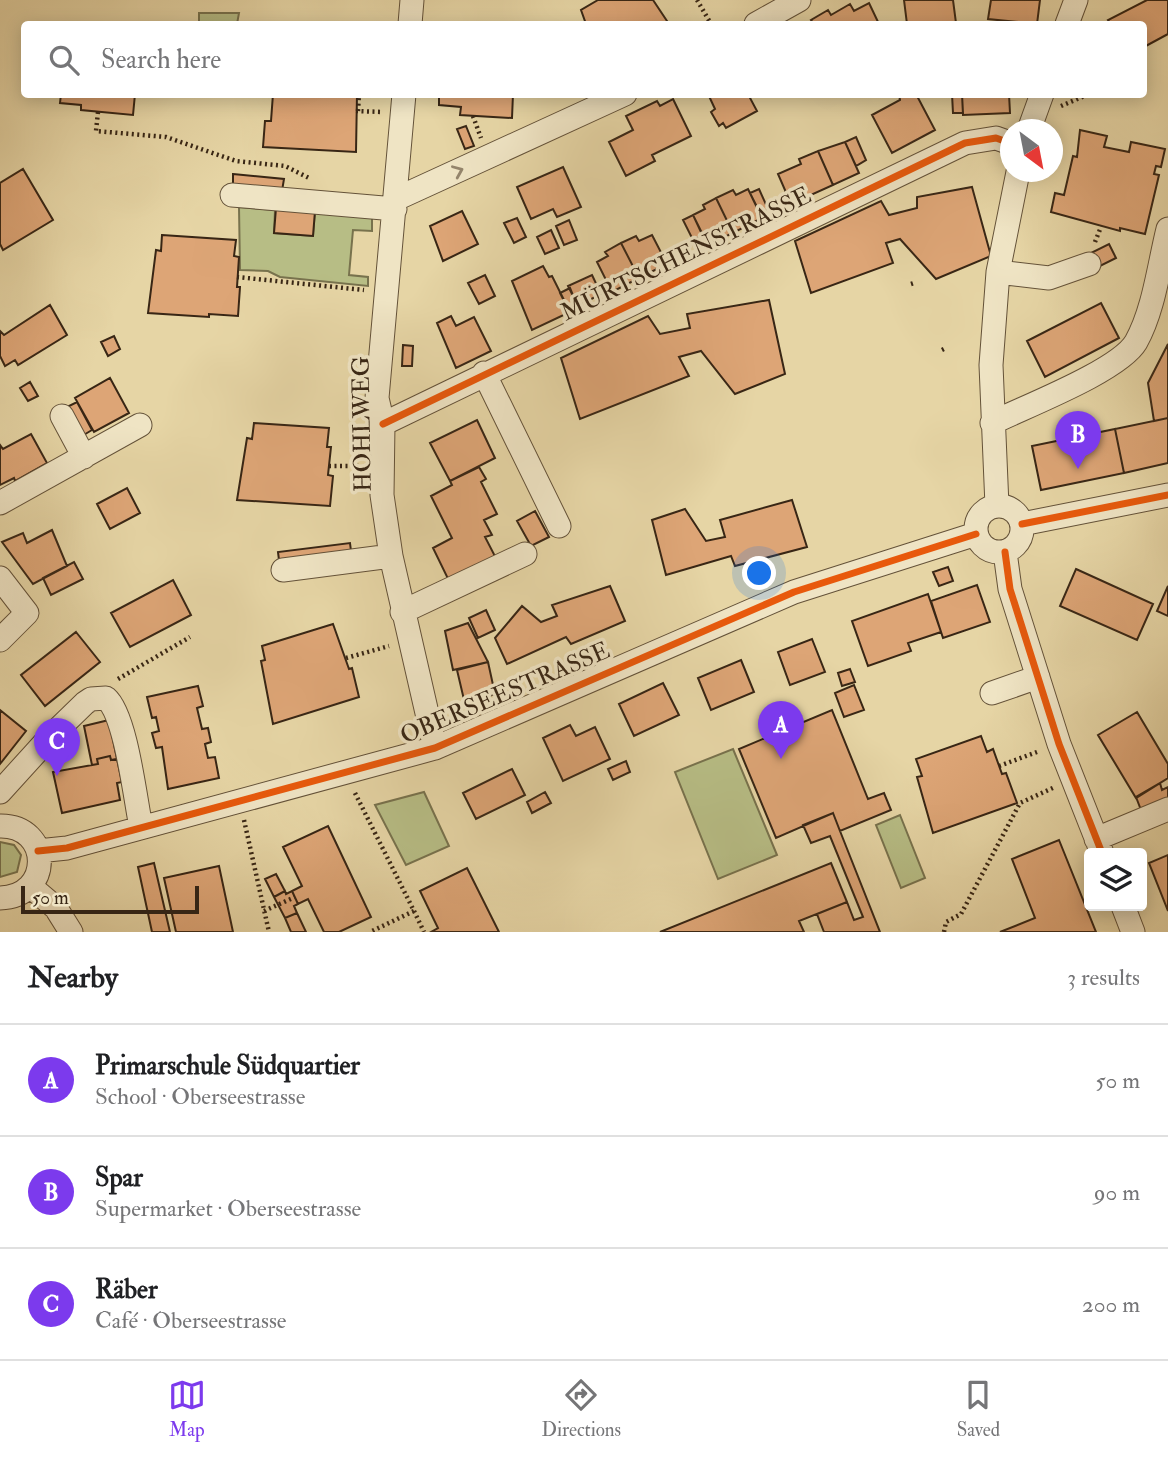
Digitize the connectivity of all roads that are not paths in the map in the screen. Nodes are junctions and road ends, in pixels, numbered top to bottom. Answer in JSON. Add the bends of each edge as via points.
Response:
{"nodes":[{"id":1,"x":412,"y":0,"type":"edge"},
{"id":2,"x":799,"y":0,"type":"edge"},
{"id":3,"x":1076,"y":0,"type":"edge"},
{"id":4,"x":410,"y":21,"type":"edge"},
{"id":5,"x":761,"y":21,"type":"edge"},
{"id":6,"x":1068,"y":21,"type":"edge"},
{"id":7,"x":404,"y":98,"type":"edge"},
{"id":8,"x":617,"y":98,"type":"edge"},
{"id":9,"x":1049,"y":102,"type":"edge"},
{"id":10,"x":1037,"y":119,"type":"edge"},
{"id":11,"x":1000,"y":139,"type":"edge"},
{"id":12,"x":1016,"y":182,"type":"edge"},
{"id":13,"x":232,"y":195,"type":"dead end"},
{"id":14,"x":395,"y":204,"type":"junction"},
{"id":15,"x":1168,"y":229,"type":"edge"},
{"id":16,"x":1087,"y":255,"type":"road end"},
{"id":17,"x":998,"y":272,"type":"junction"},
{"id":18,"x":484,"y":373,"type":"junction"},
{"id":19,"x":62,"y":416,"type":"dead end"},
{"id":20,"x":992,"y":423,"type":"junction"},
{"id":21,"x":383,"y":424,"type":"junction"},
{"id":22,"x":140,"y":425,"type":"dead end"},
{"id":23,"x":84,"y":457,"type":"junction"},
{"id":24,"x":1168,"y":495,"type":"edge"},
{"id":25,"x":0,"y":503,"type":"edge"},
{"id":26,"x":997,"y":506,"type":"junction"},
{"id":27,"x":1022,"y":524,"type":"junction"},
{"id":28,"x":559,"y":526,"type":"dead end"},
{"id":29,"x":976,"y":534,"type":"junction"},
{"id":30,"x":1005,"y":552,"type":"junction"},
{"id":31,"x":524,"y":554,"type":"dead end"},
{"id":32,"x":391,"y":556,"type":"junction"},
{"id":33,"x":283,"y":570,"type":"dead end"},
{"id":34,"x":0,"y":578,"type":"edge"},
{"id":35,"x":402,"y":612,"type":"junction"},
{"id":36,"x":0,"y":640,"type":"edge"},
{"id":37,"x":1038,"y":677,"type":"junction"},
{"id":38,"x":992,"y":693,"type":"dead end"},
{"id":39,"x":435,"y":748,"type":"junction"},
{"id":40,"x":0,"y":792,"type":"edge"},
{"id":41,"x":1168,"y":809,"type":"edge"},
{"id":42,"x":0,"y":826,"type":"edge"},
{"id":43,"x":141,"y":827,"type":"junction"},
{"id":44,"x":1099,"y":846,"type":"edge"},
{"id":45,"x":38,"y":851,"type":"junction"},
{"id":46,"x":30,"y":886,"type":"junction"},
{"id":47,"x":0,"y":898,"type":"edge"},
{"id":48,"x":1125,"y":911,"type":"edge"},
{"id":49,"x":71,"y":932,"type":"edge"},
{"id":50,"x":1133,"y":932,"type":"edge"}],
"edges":[{"from":1,"to":4,"type":"street"},
{"from":2,"to":5,"type":"street"},
{"from":3,"to":6,"type":"street"},
{"from":7,"to":14,"type":"street","name":"HOHLWEG"},
{"from":14,"to":8,"type":"street","one_way":true},
{"from":9,"to":10,"type":"street"},
{"from":11,"to":18,"type":"street","name":"MÜRTSCHENSTRASSE","via":[[965,143]]},
{"from":12,"to":17,"type":"street"},
{"from":13,"to":14,"type":"street"},
{"from":14,"to":21,"type":"street","name":"HOHLWEG","via":[[377,385]]},
{"from":15,"to":20,"type":"street","via":[[1135,344],[1107,368]]},
{"from":16,"to":17,"type":"street","via":[[1049,278]]},
{"from":17,"to":20,"type":"street"},
{"from":18,"to":21,"type":"street","name":"MÜRTSCHENSTRASSE"},
{"from":18,"to":28,"type":"street"},
{"from":19,"to":23,"type":"street"},
{"from":20,"to":26,"type":"street"},
{"from":21,"to":32,"type":"street","name":"HOHLWEG","via":[[382,495]]},
{"from":22,"to":23,"type":"street"},
{"from":23,"to":25,"type":"street"},
{"from":24,"to":27,"type":"street"},
{"from":26,"to":27,"type":"street","via":[[1013,510]]},
{"from":26,"to":29,"type":"street","via":[[980,515]]},
{"from":27,"to":30,"type":"street","via":[[1019,542]]},
{"from":29,"to":30,"type":"street","via":[[987,550]]},
{"from":29,"to":39,"type":"street","name":"OBERSEESTRASSE","via":[[794,592]]},
{"from":30,"to":37,"type":"street","via":[[1010,589]]},
{"from":31,"to":35,"type":"street"},
{"from":32,"to":33,"type":"street"},
{"from":32,"to":35,"type":"street","name":"HOHLWEG"},
{"from":34,"to":36,"type":"street","via":[[27,613]]},
{"from":35,"to":39,"type":"street","name":"HOHLWEG"},
{"from":37,"to":38,"type":"street"},
{"from":37,"to":44,"type":"street"},
{"from":39,"to":43,"type":"street","name":"OBERSEESTRASSE"},
{"from":40,"to":43,"type":"street","via":[[71,716],[99,697],[111,703],[123,737]]},
{"from":41,"to":44,"type":"street"},
{"from":42,"to":45,"type":"street","via":[[24,832]]},
{"from":43,"to":45,"type":"street","name":"OBERSEESTRASSE","via":[[67,848]]},
{"from":45,"to":46,"type":"street","via":[[40,863]]},
{"from":46,"to":47,"type":"street","via":[[21,894]]},
{"from":46,"to":49,"type":"street","via":[[56,908]]},
{"from":48,"to":50,"type":"street"}]}
